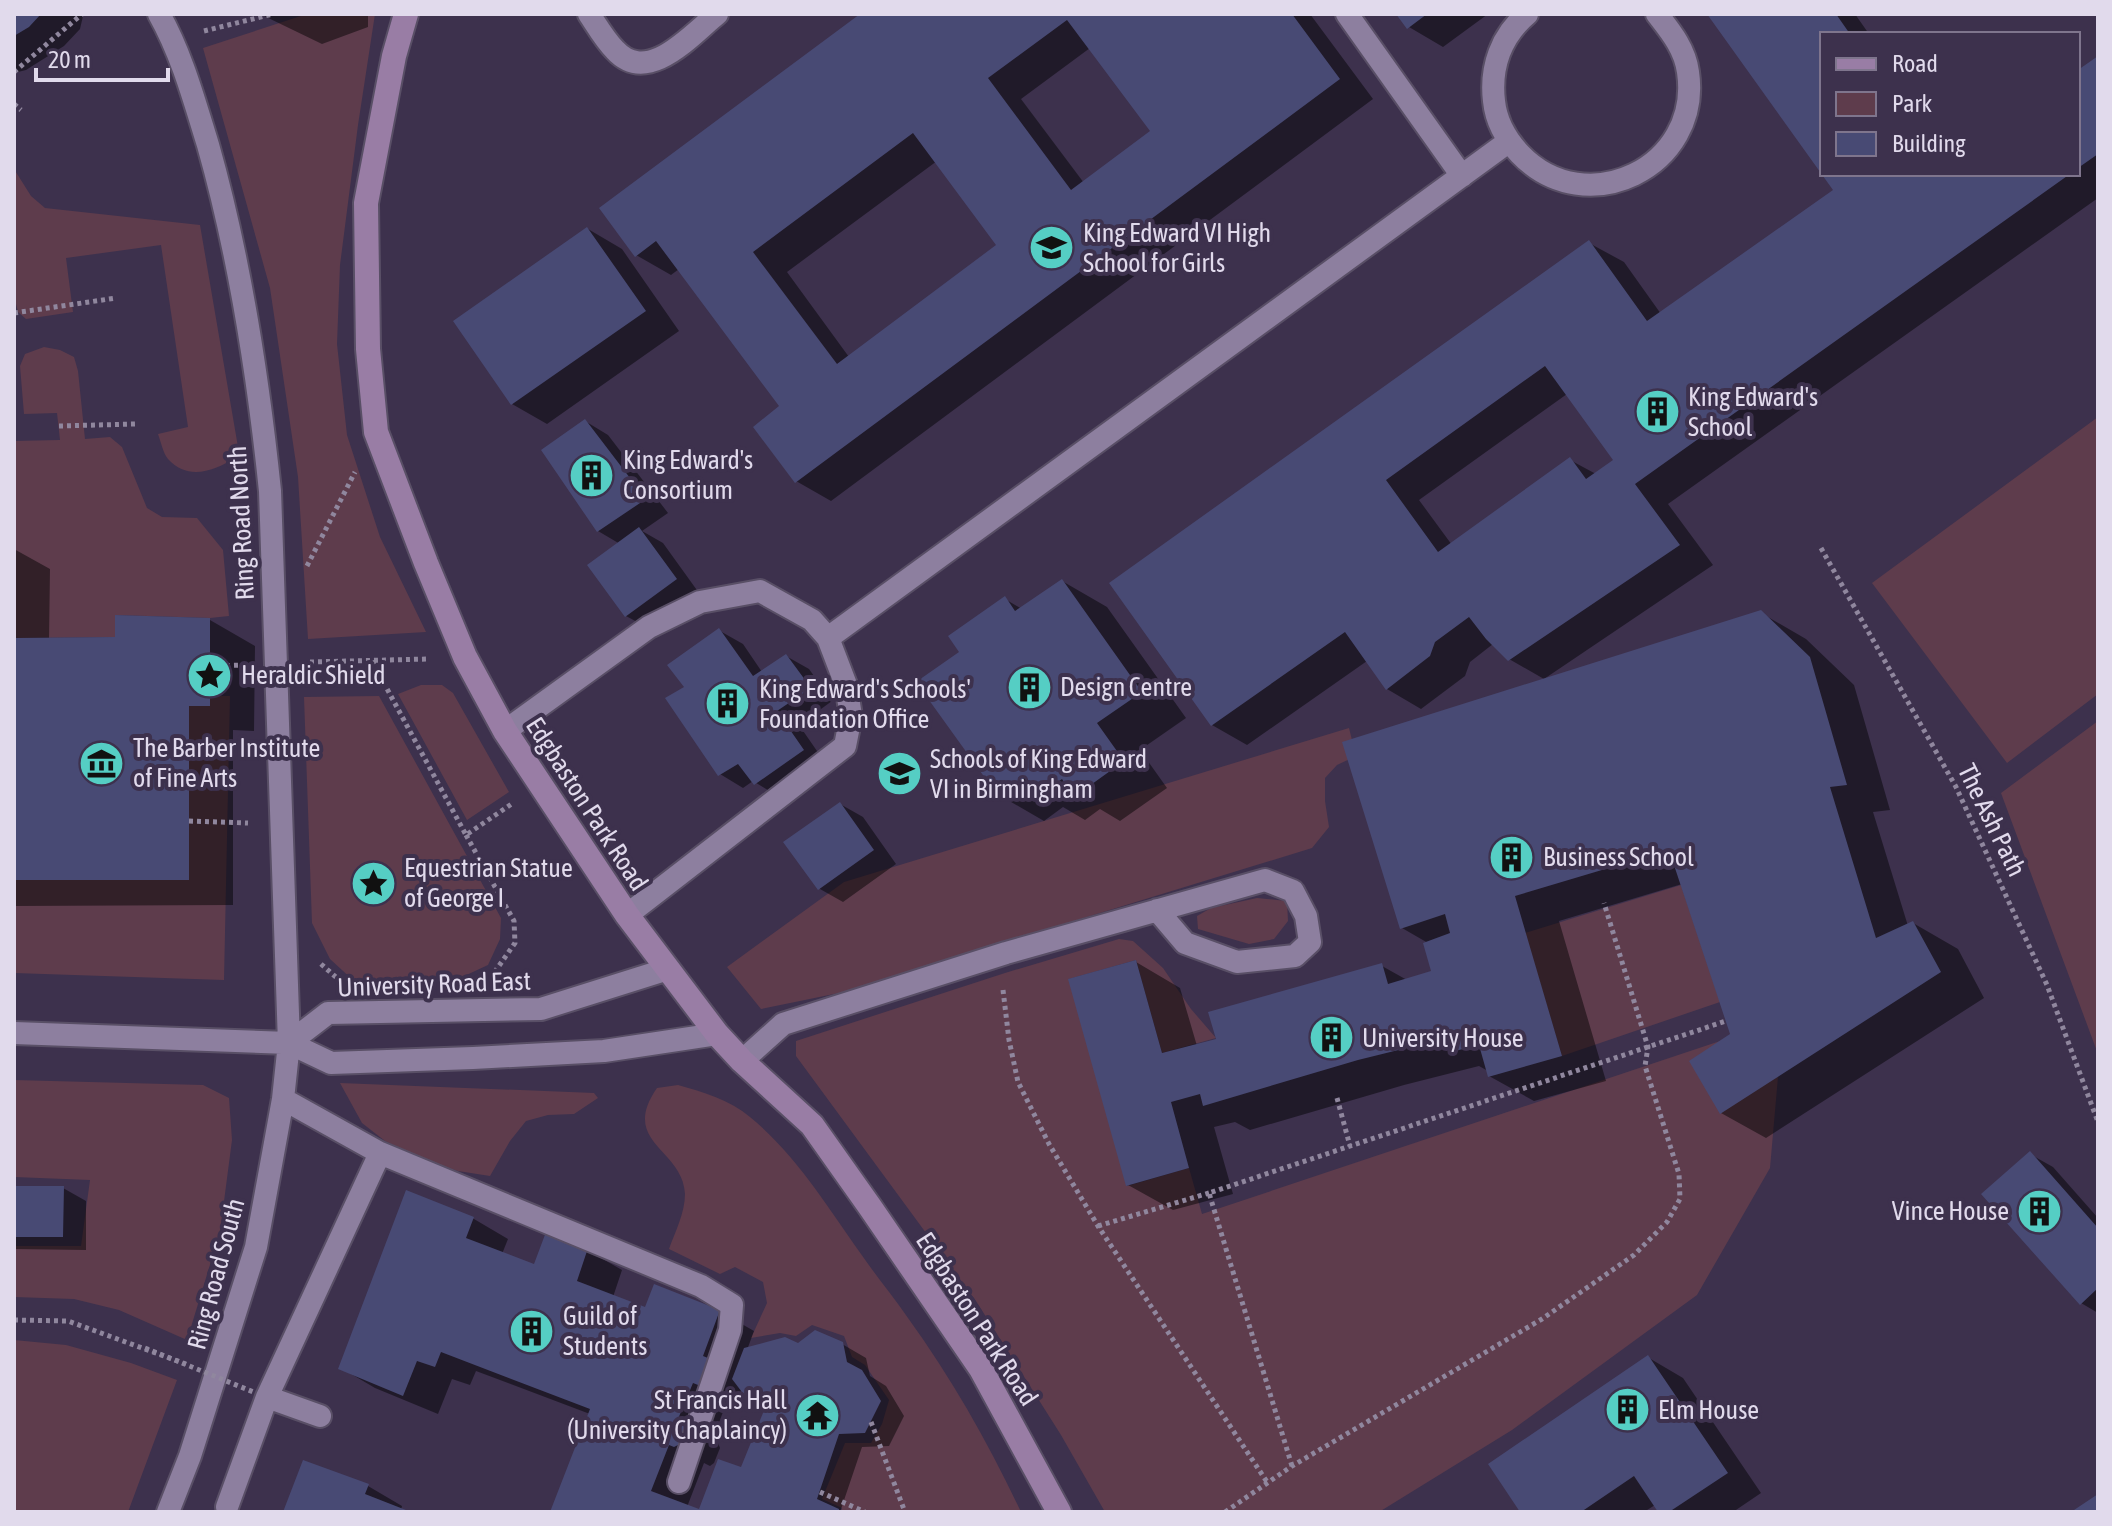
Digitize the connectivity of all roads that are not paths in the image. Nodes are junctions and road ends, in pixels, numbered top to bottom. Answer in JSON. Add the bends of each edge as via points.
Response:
{"nodes":[{"id":1,"x":159,"y":14,"type":"edge"},
{"id":2,"x":406,"y":14,"type":"edge"},
{"id":3,"x":589,"y":14,"type":"edge"},
{"id":4,"x":717,"y":14,"type":"edge"},
{"id":5,"x":1347,"y":14,"type":"edge"},
{"id":6,"x":1527,"y":14,"type":"edge"},
{"id":7,"x":1657,"y":14,"type":"edge"},
{"id":8,"x":1508,"y":142,"type":"junction"},
{"id":9,"x":1462,"y":176,"type":"junction"},
{"id":10,"x":828,"y":638,"type":"junction"},
{"id":11,"x":505,"y":731,"type":"junction"},
{"id":12,"x":1157,"y":910,"type":"junction"},
{"id":13,"x":627,"y":915,"type":"junction"},
{"id":14,"x":668,"y":969,"type":"junction"},
{"id":15,"x":14,"y":1033,"type":"edge"},
{"id":16,"x":717,"y":1034,"type":"junction"},
{"id":17,"x":289,"y":1043,"type":"junction"},
{"id":18,"x":742,"y":1061,"type":"junction"},
{"id":19,"x":283,"y":1099,"type":"junction"},
{"id":20,"x":380,"y":1153,"type":"junction"},
{"id":21,"x":261,"y":1395,"type":"junction"},
{"id":22,"x":320,"y":1416,"type":"dead end"},
{"id":23,"x":679,"y":1482,"type":"dead end"},
{"id":24,"x":227,"y":1507,"type":"dead end"},
{"id":25,"x":168,"y":1512,"type":"edge"},
{"id":26,"x":1059,"y":1512,"type":"edge"}],
"edges":[{"from":1,"to":17,"type":"lane","name":"Ring Road North","via":[[181,59],[223,199],[265,439]]},
{"from":2,"to":11,"type":"street","name":"Edgbaston Park Road","via":[[366,203],[368,349],[376,432],[465,657]]},
{"from":3,"to":4,"type":"lane","via":[[617,52],[634,63],[649,63]]},
{"from":5,"to":9,"type":"lane"},
{"from":6,"to":8,"type":"lane","via":[[1498,52],[1492,83],[1495,113]]},
{"from":7,"to":8,"type":"lane","via":[[1678,41],[1688,72],[1688,105],[1677,136],[1655,162],[1627,179],[1594,186],[1561,181],[1531,166]]},
{"from":8,"to":9,"type":"lane"},
{"from":9,"to":10,"type":"lane"},
{"from":10,"to":11,"type":"lane","via":[[812,620],[760,591],[700,602],[649,627]]},
{"from":10,"to":13,"type":"lane","via":[[848,695],[851,716],[845,746]]},
{"from":11,"to":13,"type":"street","name":"Edgbaston Park Road"},
{"from":12,"to":12,"type":"lane","via":[[1265,880],[1293,891],[1306,916],[1310,942],[1295,956],[1237,962],[1185,943]]},
{"from":12,"to":18,"type":"lane","via":[[783,1024]]},
{"from":13,"to":14,"type":"street","name":"Edgbaston Park Road"},
{"from":14,"to":16,"type":"street","name":"Edgbaston Park Road"},
{"from":14,"to":17,"type":"lane","name":"University Road East","via":[[541,1009],[328,1013]]},
{"from":15,"to":17,"type":"lane"},
{"from":16,"to":17,"type":"lane","via":[[604,1051],[331,1063]]},
{"from":16,"to":18,"type":"street","name":"Edgbaston Park Road"},
{"from":17,"to":19,"type":"lane","name":"Ring Road South"},
{"from":18,"to":26,"type":"street","name":"Edgbaston Park Road","via":[[812,1125],[870,1207],[981,1369]]},
{"from":19,"to":20,"type":"lane"},
{"from":19,"to":25,"type":"lane","name":"Ring Road South","via":[[256,1247]]},
{"from":20,"to":21,"type":"lane"},
{"from":20,"to":23,"type":"lane","via":[[701,1286],[732,1305],[730,1330]]},
{"from":21,"to":22,"type":"lane"},
{"from":21,"to":24,"type":"lane"}]}
